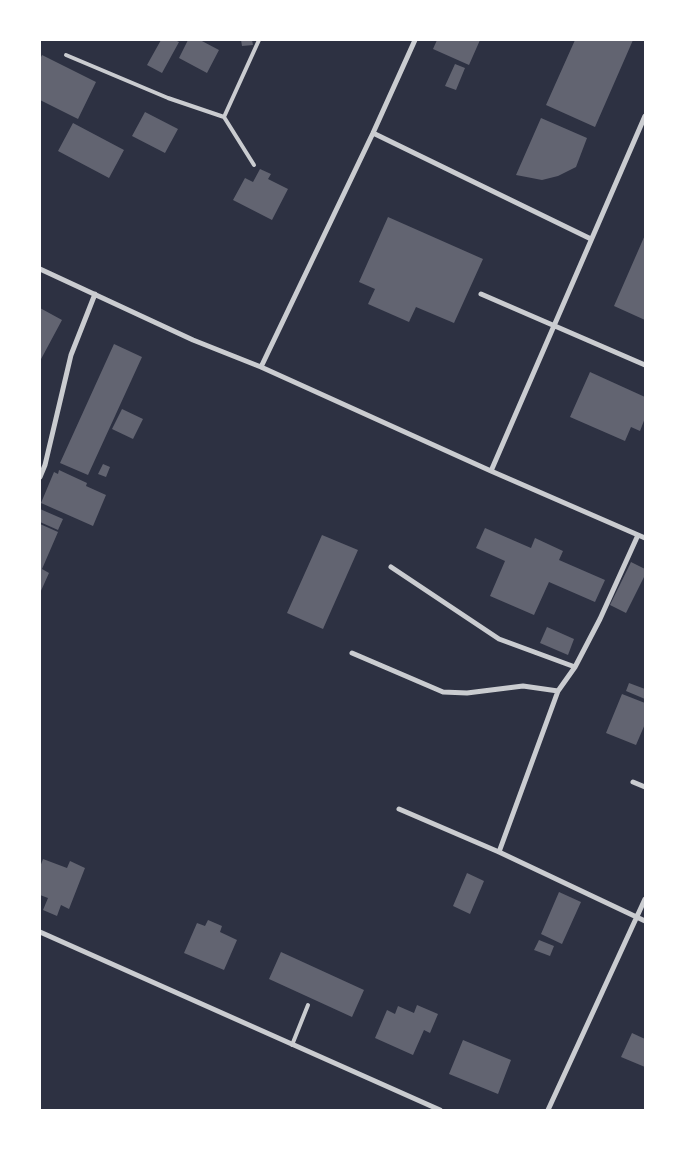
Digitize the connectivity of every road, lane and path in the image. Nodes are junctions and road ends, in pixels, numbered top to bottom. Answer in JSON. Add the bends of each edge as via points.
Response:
{"nodes":[{"id":1,"x":259,"y":40,"type":"edge"},
{"id":2,"x":415,"y":40,"type":"edge"},
{"id":3,"x":66,"y":55,"type":"dead end"},
{"id":4,"x":645,"y":116,"type":"edge"},
{"id":5,"x":224,"y":117,"type":"junction"},
{"id":6,"x":373,"y":132,"type":"junction"},
{"id":7,"x":254,"y":165,"type":"dead end"},
{"id":8,"x":591,"y":239,"type":"junction"},
{"id":9,"x":40,"y":269,"type":"edge"},
{"id":10,"x":95,"y":294,"type":"junction"},
{"id":11,"x":481,"y":294,"type":"dead end"},
{"id":12,"x":554,"y":326,"type":"junction"},
{"id":13,"x":645,"y":365,"type":"edge"},
{"id":14,"x":262,"y":367,"type":"junction"},
{"id":15,"x":491,"y":471,"type":"junction"},
{"id":16,"x":40,"y":477,"type":"edge"},
{"id":17,"x":638,"y":535,"type":"junction"},
{"id":18,"x":645,"y":538,"type":"edge"},
{"id":19,"x":391,"y":567,"type":"dead end"},
{"id":20,"x":352,"y":653,"type":"dead end"},
{"id":21,"x":575,"y":668,"type":"junction"},
{"id":22,"x":558,"y":691,"type":"junction"},
{"id":23,"x":634,"y":782,"type":"dead end"},
{"id":24,"x":645,"y":787,"type":"edge"},
{"id":25,"x":399,"y":809,"type":"dead end"},
{"id":26,"x":499,"y":852,"type":"junction"},
{"id":27,"x":645,"y":899,"type":"edge"},
{"id":28,"x":637,"y":917,"type":"junction"},
{"id":29,"x":645,"y":921,"type":"edge"},
{"id":30,"x":40,"y":932,"type":"edge"},
{"id":31,"x":308,"y":1005,"type":"dead end"},
{"id":32,"x":292,"y":1045,"type":"junction"},
{"id":33,"x":440,"y":1110,"type":"edge"},
{"id":34,"x":548,"y":1110,"type":"edge"}],
"edges":[{"from":1,"to":5,"type":"lane"},
{"from":2,"to":6,"type":"street"},
{"from":3,"to":5,"type":"lane","via":[[168,98]]},
{"from":4,"to":8,"type":"street"},
{"from":5,"to":7,"type":"lane"},
{"from":6,"to":8,"type":"street"},
{"from":6,"to":14,"type":"street"},
{"from":8,"to":12,"type":"street"},
{"from":9,"to":10,"type":"street"},
{"from":10,"to":14,"type":"street","via":[[193,340]]},
{"from":10,"to":16,"type":"street","via":[[71,355]]},
{"from":11,"to":12,"type":"street"},
{"from":12,"to":13,"type":"street"},
{"from":12,"to":15,"type":"street"},
{"from":14,"to":15,"type":"street"},
{"from":15,"to":17,"type":"street"},
{"from":17,"to":18,"type":"street"},
{"from":17,"to":21,"type":"street"},
{"from":19,"to":21,"type":"street","via":[[500,639]]},
{"from":20,"to":22,"type":"street","via":[[443,692],[523,686]]},
{"from":21,"to":22,"type":"street"},
{"from":22,"to":26,"type":"street"},
{"from":23,"to":24,"type":"street"},
{"from":25,"to":26,"type":"street"},
{"from":26,"to":28,"type":"street"},
{"from":27,"to":28,"type":"street"},
{"from":28,"to":29,"type":"street"},
{"from":28,"to":34,"type":"street"},
{"from":30,"to":32,"type":"street"},
{"from":31,"to":32,"type":"lane"},
{"from":32,"to":33,"type":"street"}]}
